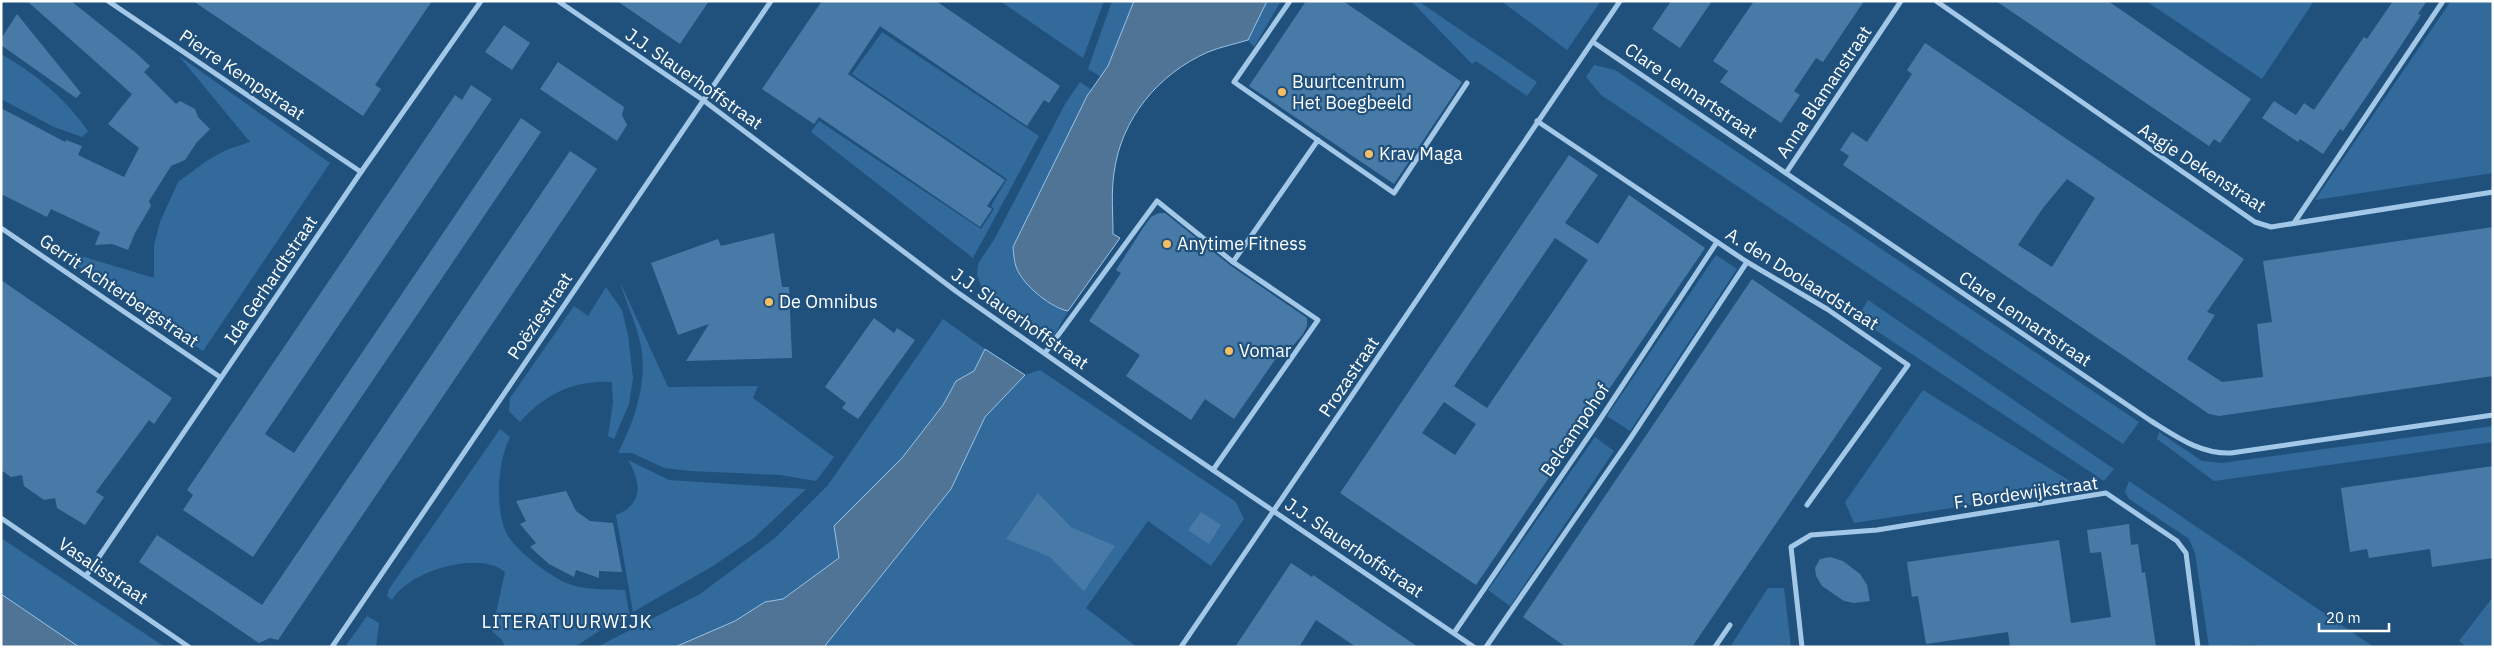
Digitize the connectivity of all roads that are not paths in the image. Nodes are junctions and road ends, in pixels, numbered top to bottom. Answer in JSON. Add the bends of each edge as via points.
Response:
{"nodes":[{"id":1,"x":108,"y":1,"type":"edge"},
{"id":2,"x":481,"y":1,"type":"edge"},
{"id":3,"x":558,"y":1,"type":"edge"},
{"id":4,"x":771,"y":1,"type":"edge"},
{"id":5,"x":1290,"y":1,"type":"edge"},
{"id":6,"x":1620,"y":1,"type":"edge"},
{"id":7,"x":1901,"y":1,"type":"edge"},
{"id":8,"x":1936,"y":1,"type":"edge"},
{"id":9,"x":2443,"y":1,"type":"edge"},
{"id":10,"x":1593,"y":42,"type":"junction"},
{"id":11,"x":1467,"y":83,"type":"dead end"},
{"id":12,"x":704,"y":100,"type":"junction"},
{"id":13,"x":1537,"y":121,"type":"junction"},
{"id":14,"x":1318,"y":140,"type":"junction"},
{"id":15,"x":361,"y":172,"type":"junction"},
{"id":16,"x":1786,"y":173,"type":"junction"},
{"id":17,"x":2493,"y":192,"type":"edge"},
{"id":18,"x":2294,"y":223,"type":"junction"},
{"id":19,"x":1,"y":228,"type":"edge"},
{"id":20,"x":1717,"y":242,"type":"junction"},
{"id":21,"x":1233,"y":262,"type":"junction"},
{"id":22,"x":1747,"y":262,"type":"junction"},
{"id":23,"x":1045,"y":353,"type":"junction"},
{"id":24,"x":220,"y":377,"type":"junction"},
{"id":25,"x":2493,"y":415,"type":"edge"},
{"id":26,"x":1213,"y":470,"type":"junction"},
{"id":27,"x":1806,"y":505,"type":"dead end"},
{"id":28,"x":1275,"y":511,"type":"junction"},
{"id":29,"x":1,"y":518,"type":"edge"},
{"id":30,"x":86,"y":576,"type":"junction"},
{"id":31,"x":1730,"y":625,"type":"dead end"},
{"id":32,"x":1454,"y":633,"type":"junction"},
{"id":33,"x":1470,"y":646,"type":"edge"},
{"id":34,"x":189,"y":647,"type":"edge"},
{"id":35,"x":332,"y":647,"type":"edge"},
{"id":36,"x":1181,"y":647,"type":"edge"},
{"id":37,"x":1486,"y":647,"type":"edge"},
{"id":38,"x":1715,"y":647,"type":"edge"},
{"id":39,"x":1802,"y":647,"type":"edge"},
{"id":40,"x":2198,"y":647,"type":"edge"}],
"edges":[{"from":1,"to":15,"type":"street","name":"Pierre Kempstraat"},
{"from":2,"to":15,"type":"street","name":"Ida Gerhardtstraat"},
{"from":3,"to":12,"type":"street","name":"J.J. Slauerhoffstraat"},
{"from":4,"to":12,"type":"street","name":"Poëziestraat"},
{"from":5,"to":14,"type":"street","via":[[1234,82]]},
{"from":6,"to":10,"type":"street"},
{"from":7,"to":16,"type":"street","name":"Anna Blamanstraat"},
{"from":8,"to":18,"type":"street","name":"Aagje Dekenstraat","via":[[2255,222],[2271,227]]},
{"from":9,"to":18,"type":"street"},
{"from":10,"to":13,"type":"street","name":"Prozastraat"},
{"from":10,"to":16,"type":"street","name":"Clare Lennartstraat"},
{"from":11,"to":14,"type":"street","via":[[1394,193]]},
{"from":12,"to":23,"type":"street","name":"J.J. Slauerhoffstraat","via":[[957,292]]},
{"from":12,"to":35,"type":"street","name":"Poëziestraat"},
{"from":13,"to":20,"type":"street","name":"A. den Doolaardstraat"},
{"from":13,"to":28,"type":"street","name":"Prozastraat"},
{"from":14,"to":21,"type":"street"},
{"from":15,"to":24,"type":"street","name":"Ida Gerhardtstraat"},
{"from":16,"to":25,"type":"street","name":"Clare Lennartstraat","via":[[2151,421],[2195,447],[2214,454]]},
{"from":17,"to":18,"type":"street","name":"Aagje Dekenstraat"},
{"from":19,"to":24,"type":"street","name":"Gerrit Achterbergstraat"},
{"from":20,"to":22,"type":"street","name":"A. den Doolaardstraat"},
{"from":20,"to":32,"type":"street","name":"Belcampohof"},
{"from":21,"to":23,"type":"street","via":[[1157,201]]},
{"from":21,"to":26,"type":"street","via":[[1318,320]]},
{"from":22,"to":27,"type":"street","name":"A. den Doolaardstraat","via":[[1827,309],[1908,365]]},
{"from":22,"to":37,"type":"street","via":[[1635,432]]},
{"from":23,"to":26,"type":"street","name":"J.J. Slauerhoffstraat"},
{"from":24,"to":30,"type":"street","name":"Ida Gerhardtstraat"},
{"from":26,"to":28,"type":"street","name":"J.J. Slauerhoffstraat"},
{"from":28,"to":32,"type":"street","name":"J.J. Slauerhoffstraat"},
{"from":28,"to":36,"type":"street","name":"Prozastraat"},
{"from":29,"to":30,"type":"street","name":"Vasalisstraat"},
{"from":30,"to":34,"type":"street","name":"Vasalisstraat"},
{"from":31,"to":38,"type":"street"},
{"from":32,"to":33,"type":"street","name":"J.J. Slauerhoffstraat"},
{"from":39,"to":40,"type":"street","name":"F. Bordewijkstraat","via":[[1790,547],[1811,535],[1878,530],[2106,493],[2177,541],[2186,553]]}]}
